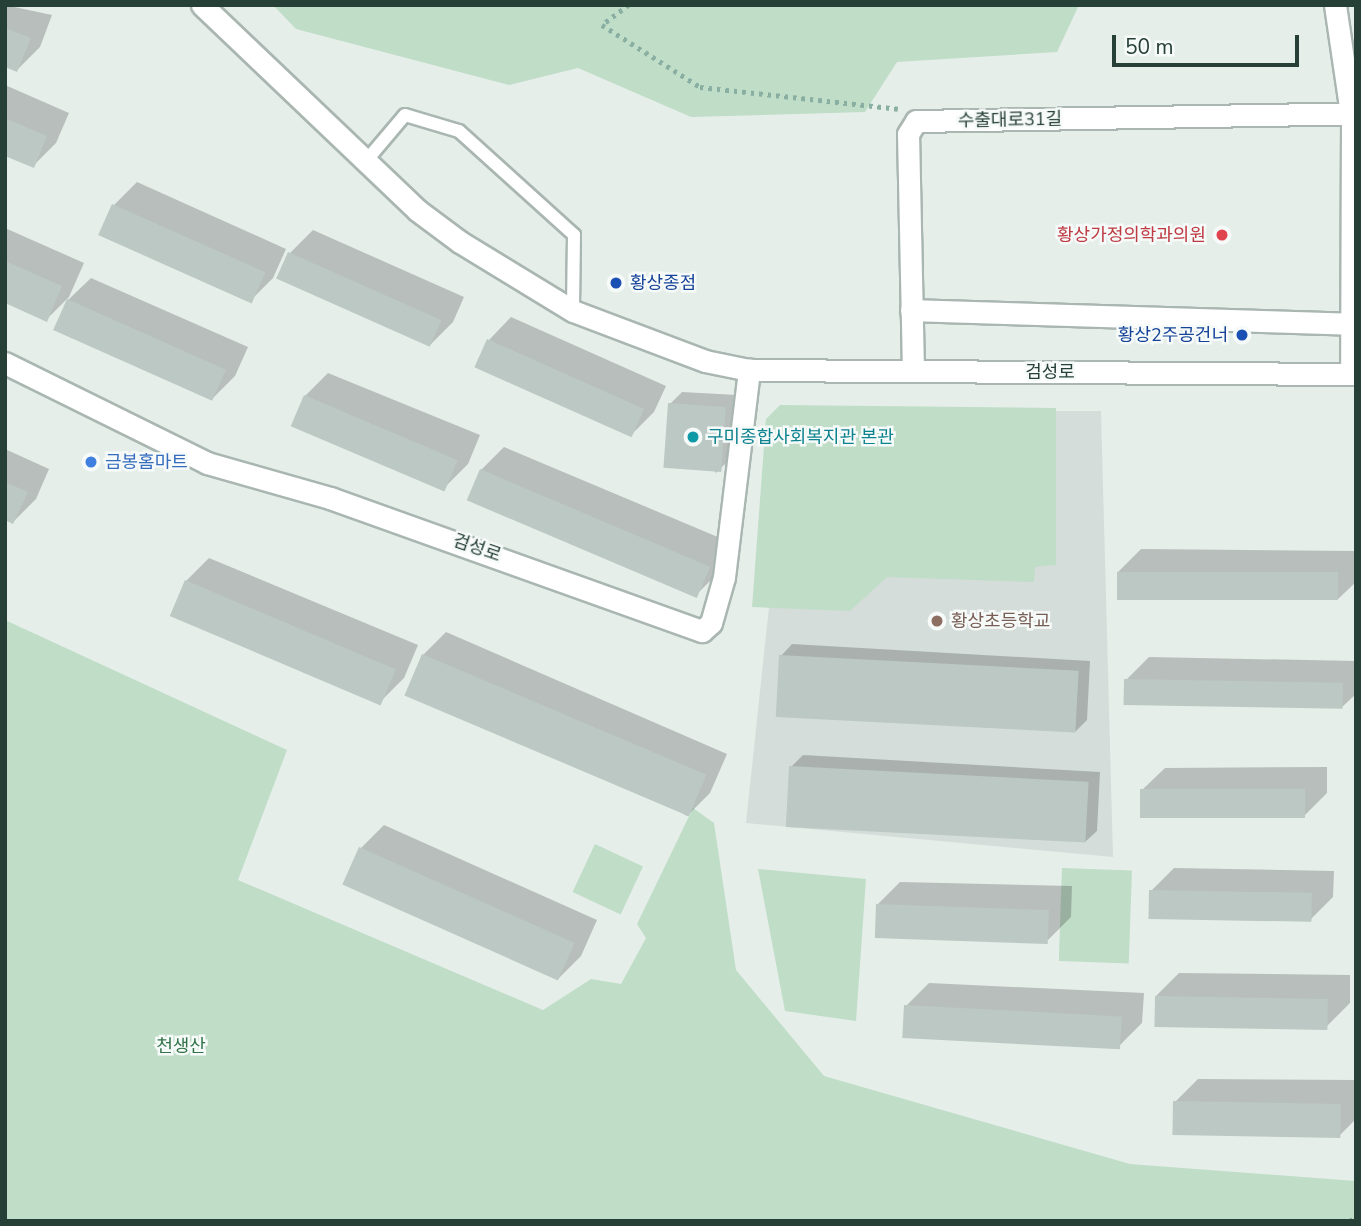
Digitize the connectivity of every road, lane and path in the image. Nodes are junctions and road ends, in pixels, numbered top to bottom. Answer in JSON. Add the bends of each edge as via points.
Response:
{"nodes":[{"id":1,"x":202,"y":5,"type":"edge"},
{"id":2,"x":629,"y":5,"type":"edge"},
{"id":3,"x":1335,"y":5,"type":"edge"},
{"id":4,"x":902,"y":108,"type":"dead end"},
{"id":5,"x":1353,"y":113,"type":"edge"},
{"id":6,"x":366,"y":161,"type":"junction"},
{"id":7,"x":911,"y":310,"type":"junction"},
{"id":8,"x":573,"y":311,"type":"junction"},
{"id":9,"x":1354,"y":324,"type":"edge"},
{"id":10,"x":5,"y":363,"type":"edge"},
{"id":11,"x":749,"y":370,"type":"junction"},
{"id":12,"x":913,"y":371,"type":"junction"},
{"id":13,"x":1354,"y":374,"type":"edge"},
{"id":14,"x":1356,"y":1216,"type":"edge"},
{"id":15,"x":1350,"y":1221,"type":"edge"}],
"edges":[{"from":1,"to":6,"type":"street","name":"검성로"},
{"from":2,"to":4,"type":"path","via":[[602,25],[700,88]]},
{"from":3,"to":5,"type":"street","name":"검성로"},
{"from":5,"to":7,"type":"street","name":"수출대로31길","via":[[916,121],[908,134]]},
{"from":5,"to":9,"type":"street","name":"검성로"},
{"from":6,"to":8,"type":"street","name":"검성로","via":[[460,242]]},
{"from":6,"to":8,"type":"lane","via":[[405,115],[459,131],[574,235]]},
{"from":7,"to":9,"type":"street"},
{"from":7,"to":12,"type":"street","name":"수출대로31길"},
{"from":8,"to":11,"type":"street","name":"검성로","via":[[705,361]]},
{"from":9,"to":13,"type":"street","name":"검성로"},
{"from":10,"to":11,"type":"street","name":"검성로","via":[[207,463],[343,503],[702,631],[711,623],[724,577]]},
{"from":11,"to":12,"type":"street","name":"검성로"},
{"from":12,"to":13,"type":"street","name":"검성로"},
{"from":14,"to":15,"type":"path"}]}
